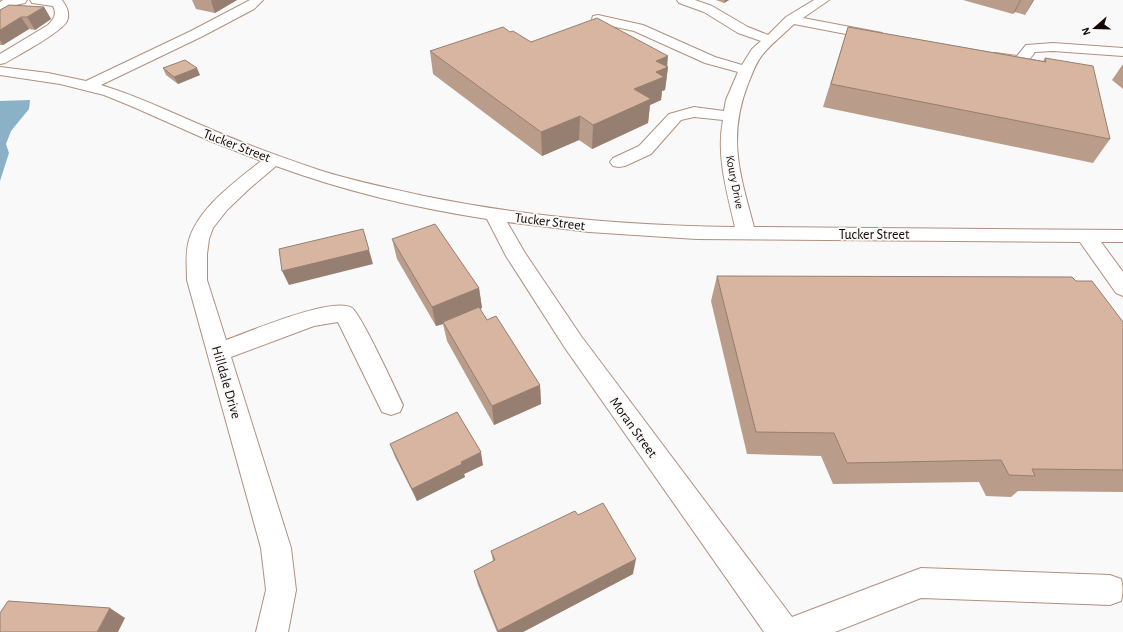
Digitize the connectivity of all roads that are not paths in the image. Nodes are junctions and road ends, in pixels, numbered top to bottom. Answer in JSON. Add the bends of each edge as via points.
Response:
{"nodes":[{"id":1,"x":21,"y":0,"type":"edge"},
{"id":2,"x":36,"y":0,"type":"edge"},
{"id":3,"x":257,"y":0,"type":"edge"},
{"id":4,"x":683,"y":0,"type":"edge"},
{"id":5,"x":823,"y":0,"type":"edge"},
{"id":6,"x":0,"y":7,"type":"edge"},
{"id":7,"x":598,"y":19,"type":"edge"},
{"id":8,"x":790,"y":20,"type":"junction"},
{"id":9,"x":890,"y":38,"type":"edge"},
{"id":10,"x":770,"y":40,"type":"junction"},
{"id":11,"x":1123,"y":52,"type":"edge"},
{"id":12,"x":982,"y":55,"type":"edge"},
{"id":13,"x":0,"y":60,"type":"edge"},
{"id":14,"x":746,"y":70,"type":"junction"},
{"id":15,"x":0,"y":71,"type":"edge"},
{"id":16,"x":87,"y":86,"type":"junction"},
{"id":17,"x":732,"y":116,"type":"junction"},
{"id":18,"x":274,"y":159,"type":"junction"},
{"id":19,"x":619,"y":162,"type":"dead end"},
{"id":20,"x":494,"y":215,"type":"junction"},
{"id":21,"x":746,"y":233,"type":"junction"},
{"id":22,"x":1086,"y":236,"type":"junction"},
{"id":23,"x":1123,"y":236,"type":"edge"},
{"id":24,"x":1123,"y":288,"type":"edge"},
{"id":25,"x":218,"y":352,"type":"junction"},
{"id":26,"x":391,"y":406,"type":"dead end"},
{"id":27,"x":1110,"y":590,"type":"dead end"},
{"id":28,"x":272,"y":632,"type":"edge"},
{"id":29,"x":783,"y":632,"type":"edge"},
{"id":30,"x":794,"y":632,"type":"edge"}],
"edges":[{"from":1,"to":6,"type":"street"},
{"from":2,"to":13,"type":"street","via":[[58,3],[62,11],[60,21],[53,28]]},
{"from":3,"to":16,"type":"street","via":[[196,34]]},
{"from":4,"to":10,"type":"street","via":[[708,9],[743,30]]},
{"from":5,"to":8,"type":"street","name":"Koury Drive"},
{"from":7,"to":14,"type":"street","via":[[638,28],[710,60]]},
{"from":8,"to":9,"type":"street"},
{"from":8,"to":10,"type":"street","name":"Koury Drive"},
{"from":10,"to":14,"type":"street","name":"Koury Drive","via":[[757,52]]},
{"from":11,"to":12,"type":"street","via":[[1031,48],[1021,61]]},
{"from":14,"to":17,"type":"street","name":"Koury Drive","via":[[734,100]]},
{"from":15,"to":16,"type":"street","name":"Tucker Street","via":[[44,76]]},
{"from":16,"to":18,"type":"street","name":"Tucker Street","via":[[127,99]]},
{"from":17,"to":19,"type":"street","via":[[694,112],[675,117],[645,150]]},
{"from":17,"to":21,"type":"street","name":"Koury Drive","via":[[728,134],[730,168]]},
{"from":18,"to":20,"type":"street","name":"Tucker Street","via":[[372,191]]},
{"from":18,"to":25,"type":"street","name":"Hilldale Drive","via":[[211,216],[199,239],[197,280]]},
{"from":20,"to":21,"type":"street","name":"Tucker Street","via":[[631,230]]},
{"from":20,"to":29,"type":"street","name":"Moran Street","via":[[516,256],[573,342]]},
{"from":21,"to":22,"type":"street","name":"Tucker Street"},
{"from":22,"to":23,"type":"street","name":"Tucker Street"},
{"from":22,"to":24,"type":"street"},
{"from":25,"to":26,"type":"street","via":[[311,318],[344,314],[350,321]]},
{"from":25,"to":28,"type":"street","name":"Hilldale Drive","via":[[276,548],[281,590]]},
{"from":27,"to":30,"type":"street","via":[[921,583]]}]}
